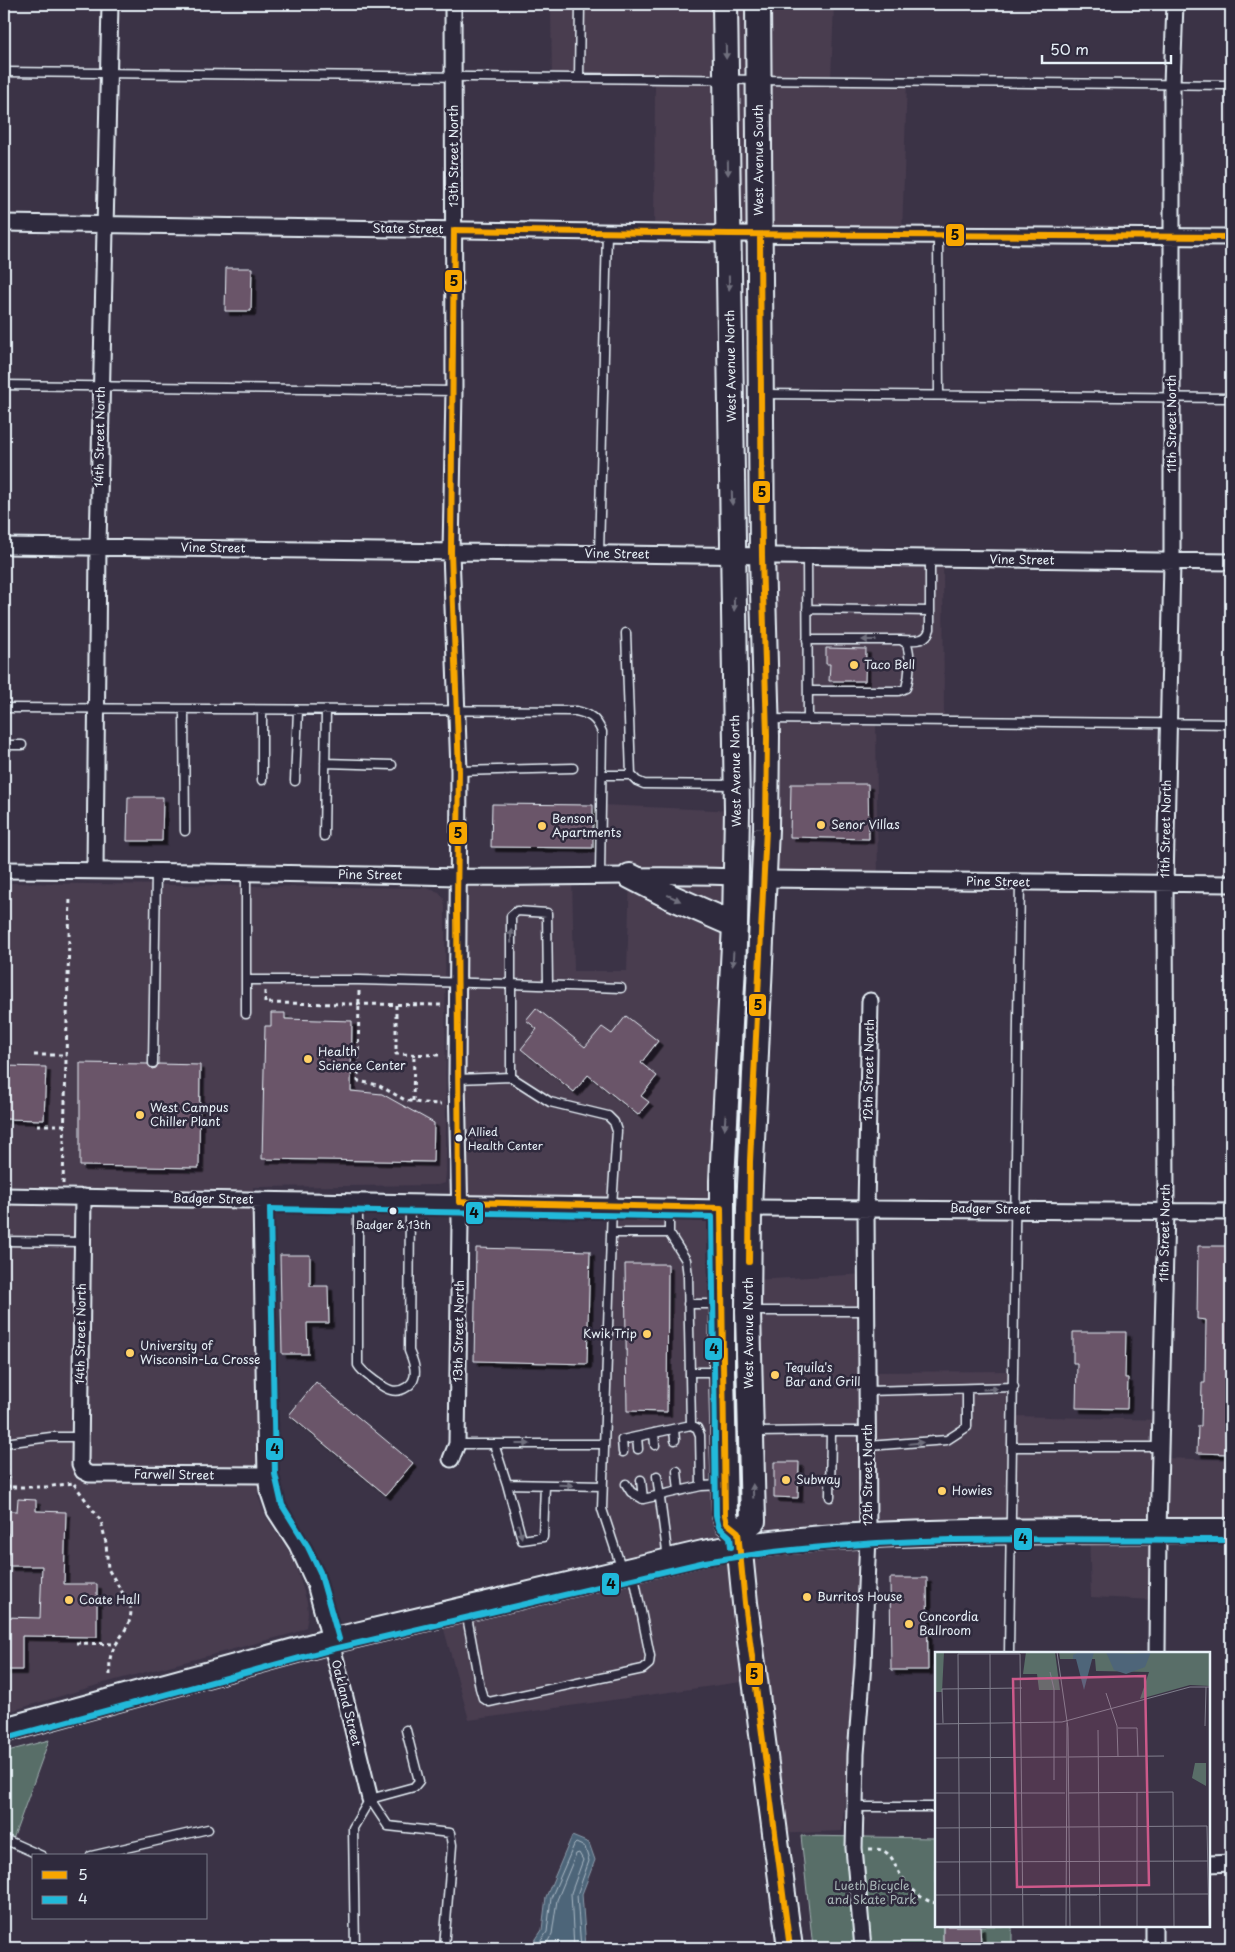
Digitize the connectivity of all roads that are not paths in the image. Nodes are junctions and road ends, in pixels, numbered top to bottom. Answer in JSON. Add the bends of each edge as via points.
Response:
{"nodes":[{"id":1,"x":110,"y":4,"type":"edge"},
{"id":2,"x":453,"y":4,"type":"edge"},
{"id":3,"x":580,"y":4,"type":"edge"},
{"id":4,"x":725,"y":4,"type":"edge"},
{"id":5,"x":758,"y":4,"type":"edge"},
{"id":6,"x":1174,"y":4,"type":"edge"},
{"id":7,"x":4,"y":72,"type":"edge"},
{"id":8,"x":108,"y":74,"type":"junction"},
{"id":9,"x":453,"y":77,"type":"junction"},
{"id":10,"x":579,"y":78,"type":"junction"},
{"id":11,"x":726,"y":79,"type":"junction"},
{"id":12,"x":758,"y":79,"type":"junction"},
{"id":13,"x":1172,"y":84,"type":"junction"},
{"id":14,"x":1231,"y":85,"type":"edge"},
{"id":15,"x":4,"y":223,"type":"edge"},
{"id":16,"x":104,"y":224,"type":"junction"},
{"id":17,"x":454,"y":230,"type":"junction"},
{"id":18,"x":607,"y":232,"type":"junction"},
{"id":19,"x":729,"y":234,"type":"junction"},
{"id":20,"x":760,"y":235,"type":"junction"},
{"id":21,"x":938,"y":235,"type":"junction"},
{"id":22,"x":1172,"y":236,"type":"junction"},
{"id":23,"x":1231,"y":237,"type":"edge"},
{"id":24,"x":4,"y":385,"type":"edge"},
{"id":25,"x":101,"y":386,"type":"junction"},
{"id":26,"x":454,"y":391,"type":"junction"},
{"id":27,"x":761,"y":394,"type":"junction"},
{"id":28,"x":939,"y":395,"type":"junction"},
{"id":29,"x":1172,"y":397,"type":"junction"},
{"id":30,"x":1231,"y":398,"type":"edge"},
{"id":31,"x":4,"y":546,"type":"edge"},
{"id":32,"x":98,"y":546,"type":"junction"},
{"id":33,"x":451,"y":552,"type":"junction"},
{"id":34,"x":599,"y":554,"type":"junction"},
{"id":35,"x":733,"y":556,"type":"junction"},
{"id":36,"x":762,"y":556,"type":"junction"},
{"id":37,"x":807,"y":556,"type":"junction"},
{"id":38,"x":930,"y":558,"type":"junction"},
{"id":39,"x":1172,"y":562,"type":"junction"},
{"id":40,"x":1231,"y":562,"type":"edge"},
{"id":41,"x":807,"y":609,"type":"junction"},
{"id":42,"x":930,"y":610,"type":"junction"},
{"id":43,"x":626,"y":633,"type":"dead end"},
{"id":44,"x":807,"y":640,"type":"junction"},
{"id":45,"x":901,"y":640,"type":"junction"},
{"id":46,"x":808,"y":691,"type":"junction"},
{"id":47,"x":4,"y":708,"type":"edge"},
{"id":48,"x":95,"y":709,"type":"junction"},
{"id":49,"x":184,"y":710,"type":"junction"},
{"id":50,"x":262,"y":710,"type":"junction"},
{"id":51,"x":298,"y":710,"type":"junction"},
{"id":52,"x":326,"y":710,"type":"junction"},
{"id":53,"x":458,"y":711,"type":"junction"},
{"id":54,"x":766,"y":719,"type":"junction"},
{"id":55,"x":808,"y":719,"type":"junction"},
{"id":56,"x":1169,"y":723,"type":"junction"},
{"id":57,"x":1231,"y":724,"type":"edge"},
{"id":58,"x":4,"y":745,"type":"edge"},
{"id":59,"x":22,"y":745,"type":"dead end"},
{"id":60,"x":325,"y":763,"type":"junction"},
{"id":61,"x":392,"y":765,"type":"dead end"},
{"id":62,"x":573,"y":768,"type":"dead end"},
{"id":63,"x":459,"y":771,"type":"junction"},
{"id":64,"x":602,"y":775,"type":"junction"},
{"id":65,"x":631,"y":775,"type":"junction"},
{"id":66,"x":262,"y":780,"type":"dead end"},
{"id":67,"x":295,"y":781,"type":"dead end"},
{"id":68,"x":736,"y":785,"type":"junction"},
{"id":69,"x":185,"y":831,"type":"dead end"},
{"id":70,"x":324,"y":836,"type":"dead end"},
{"id":71,"x":4,"y":870,"type":"edge"},
{"id":72,"x":95,"y":871,"type":"junction"},
{"id":73,"x":156,"y":872,"type":"junction"},
{"id":74,"x":246,"y":873,"type":"junction"},
{"id":75,"x":600,"y":875,"type":"junction"},
{"id":76,"x":630,"y":876,"type":"junction"},
{"id":77,"x":458,"y":877,"type":"junction"},
{"id":78,"x":736,"y":877,"type":"junction"},
{"id":79,"x":764,"y":878,"type":"junction"},
{"id":80,"x":1020,"y":882,"type":"junction"},
{"id":81,"x":1165,"y":884,"type":"junction"},
{"id":82,"x":1231,"y":884,"type":"edge"},
{"id":83,"x":735,"y":925,"type":"junction"},
{"id":84,"x":246,"y":980,"type":"junction"},
{"id":85,"x":458,"y":983,"type":"junction"},
{"id":86,"x":511,"y":984,"type":"junction"},
{"id":87,"x":548,"y":985,"type":"junction"},
{"id":88,"x":621,"y":988,"type":"dead end"},
{"id":89,"x":870,"y":1001,"type":"dead end"},
{"id":90,"x":246,"y":1014,"type":"dead end"},
{"id":91,"x":153,"y":1063,"type":"dead end"},
{"id":92,"x":511,"y":1077,"type":"junction"},
{"id":93,"x":457,"y":1079,"type":"junction"},
{"id":94,"x":4,"y":1196,"type":"edge"},
{"id":95,"x":83,"y":1197,"type":"junction"},
{"id":96,"x":261,"y":1200,"type":"junction"},
{"id":97,"x":358,"y":1202,"type":"junction"},
{"id":98,"x":459,"y":1202,"type":"junction"},
{"id":99,"x":410,"y":1203,"type":"junction"},
{"id":100,"x":612,"y":1205,"type":"junction"},
{"id":101,"x":669,"y":1207,"type":"junction"},
{"id":102,"x":722,"y":1208,"type":"junction"},
{"id":103,"x":749,"y":1208,"type":"junction"},
{"id":104,"x":866,"y":1208,"type":"junction"},
{"id":105,"x":1016,"y":1210,"type":"junction"},
{"id":106,"x":1166,"y":1211,"type":"junction"},
{"id":107,"x":1231,"y":1212,"type":"edge"},
{"id":108,"x":611,"y":1232,"type":"junction"},
{"id":109,"x":669,"y":1233,"type":"junction"},
{"id":110,"x":4,"y":1241,"type":"edge"},
{"id":111,"x":82,"y":1242,"type":"junction"},
{"id":112,"x":688,"y":1304,"type":"junction"},
{"id":113,"x":722,"y":1304,"type":"junction"},
{"id":114,"x":748,"y":1311,"type":"junction"},
{"id":115,"x":867,"y":1311,"type":"junction"},
{"id":116,"x":690,"y":1372,"type":"junction"},
{"id":117,"x":722,"y":1372,"type":"junction"},
{"id":118,"x":1014,"y":1387,"type":"junction"},
{"id":119,"x":967,"y":1390,"type":"junction"},
{"id":120,"x":867,"y":1391,"type":"junction"},
{"id":121,"x":691,"y":1425,"type":"junction"},
{"id":122,"x":674,"y":1429,"type":"junction"},
{"id":123,"x":831,"y":1431,"type":"junction"},
{"id":124,"x":750,"y":1432,"type":"junction"},
{"id":125,"x":654,"y":1434,"type":"junction"},
{"id":126,"x":80,"y":1437,"type":"junction"},
{"id":127,"x":637,"y":1437,"type":"junction"},
{"id":128,"x":868,"y":1438,"type":"junction"},
{"id":129,"x":675,"y":1440,"type":"dead end"},
{"id":130,"x":5,"y":1443,"type":"edge"},
{"id":131,"x":457,"y":1444,"type":"junction"},
{"id":132,"x":494,"y":1444,"type":"junction"},
{"id":133,"x":604,"y":1444,"type":"junction"},
{"id":134,"x":655,"y":1445,"type":"dead end"},
{"id":135,"x":1013,"y":1447,"type":"junction"},
{"id":136,"x":1160,"y":1448,"type":"junction"},
{"id":137,"x":638,"y":1449,"type":"dead end"},
{"id":138,"x":623,"y":1452,"type":"dead end"},
{"id":139,"x":451,"y":1459,"type":"dead end"},
{"id":140,"x":83,"y":1471,"type":"joint"},
{"id":141,"x":678,"y":1471,"type":"dead end"},
{"id":142,"x":266,"y":1475,"type":"junction"},
{"id":143,"x":657,"y":1476,"type":"dead end"},
{"id":144,"x":641,"y":1480,"type":"dead end"},
{"id":145,"x":507,"y":1484,"type":"junction"},
{"id":146,"x":626,"y":1484,"type":"dead end"},
{"id":147,"x":545,"y":1485,"type":"junction"},
{"id":148,"x":724,"y":1485,"type":"junction"},
{"id":149,"x":603,"y":1486,"type":"junction"},
{"id":150,"x":701,"y":1486,"type":"junction"},
{"id":151,"x":679,"y":1491,"type":"junction"},
{"id":152,"x":659,"y":1496,"type":"junction"},
{"id":153,"x":830,"y":1497,"type":"dead end"},
{"id":154,"x":643,"y":1499,"type":"junction"},
{"id":155,"x":1012,"y":1530,"type":"junction"},
{"id":156,"x":1158,"y":1531,"type":"junction"},
{"id":157,"x":1231,"y":1532,"type":"edge"},
{"id":158,"x":868,"y":1535,"type":"junction"},
{"id":159,"x":739,"y":1539,"type":"junction"},
{"id":160,"x":669,"y":1561,"type":"junction"},
{"id":161,"x":628,"y":1570,"type":"junction"},
{"id":162,"x":466,"y":1609,"type":"junction"},
{"id":163,"x":330,"y":1641,"type":"junction"},
{"id":164,"x":1009,"y":1652,"type":"edge"},
{"id":165,"x":1157,"y":1652,"type":"edge"},
{"id":166,"x":4,"y":1730,"type":"edge"},
{"id":167,"x":406,"y":1730,"type":"dead end"},
{"id":168,"x":370,"y":1799,"type":"junction"},
{"id":169,"x":855,"y":1807,"type":"junction"},
{"id":170,"x":935,"y":1808,"type":"edge"},
{"id":171,"x":208,"y":1829,"type":"dead end"},
{"id":172,"x":4,"y":1839,"type":"edge"},
{"id":173,"x":38,"y":1854,"type":"edge"},
{"id":174,"x":100,"y":1854,"type":"edge"},
{"id":175,"x":1231,"y":1863,"type":"edge"},
{"id":176,"x":1210,"y":1864,"type":"edge"},
{"id":177,"x":1154,"y":1927,"type":"edge"},
{"id":178,"x":355,"y":1948,"type":"edge"},
{"id":179,"x":444,"y":1948,"type":"edge"},
{"id":180,"x":790,"y":1948,"type":"edge"},
{"id":181,"x":863,"y":1948,"type":"edge"},
{"id":182,"x":1154,"y":1948,"type":"edge"}],
"edges":[{"from":1,"to":8,"type":"street","name":"14th Street North"},
{"from":2,"to":9,"type":"street","name":"13th Street North"},
{"from":3,"to":10,"type":"lane"},
{"from":4,"to":11,"type":"main road","name":"West Avenue North","one_way":true},
{"from":5,"to":12,"type":"main road","name":"West Avenue South"},
{"from":6,"to":13,"type":"street","name":"11th Street North"},
{"from":7,"to":8,"type":"lane"},
{"from":8,"to":9,"type":"lane"},
{"from":8,"to":16,"type":"street","name":"14th Street North"},
{"from":9,"to":10,"type":"lane"},
{"from":9,"to":17,"type":"street","name":"13th Street North"},
{"from":10,"to":11,"type":"lane"},
{"from":11,"to":12,"type":"lane"},
{"from":11,"to":19,"type":"main road","name":"West Avenue North","one_way":true},
{"from":12,"to":13,"type":"lane"},
{"from":12,"to":20,"type":"main road","name":"West Avenue South"},
{"from":13,"to":14,"type":"lane"},
{"from":13,"to":22,"type":"street","name":"11th Street North"},
{"from":15,"to":16,"type":"street","name":"State Street"},
{"from":16,"to":17,"type":"street","name":"State Street"},
{"from":16,"to":25,"type":"street","name":"14th Street North"},
{"from":17,"to":18,"type":"street","name":"State Street"},
{"from":17,"to":26,"type":"street","name":"13th Street North"},
{"from":18,"to":19,"type":"street","name":"State Street"},
{"from":18,"to":34,"type":"lane"},
{"from":19,"to":20,"type":"street","name":"State Street"},
{"from":19,"to":35,"type":"main road","name":"West Avenue North","one_way":true},
{"from":20,"to":21,"type":"street","name":"State Street"},
{"from":20,"to":27,"type":"main road","name":"West Avenue South"},
{"from":21,"to":22,"type":"street","name":"State Street"},
{"from":21,"to":28,"type":"lane"},
{"from":22,"to":23,"type":"street","name":"State Street"},
{"from":22,"to":29,"type":"street","name":"11th Street North"},
{"from":24,"to":25,"type":"lane"},
{"from":25,"to":26,"type":"lane"},
{"from":25,"to":32,"type":"street","name":"14th Street North"},
{"from":26,"to":33,"type":"street","name":"13th Street North"},
{"from":27,"to":28,"type":"lane"},
{"from":27,"to":36,"type":"main road","name":"West Avenue South"},
{"from":28,"to":29,"type":"lane"},
{"from":29,"to":30,"type":"lane"},
{"from":29,"to":39,"type":"street","name":"11th Street North"},
{"from":31,"to":32,"type":"street","name":"Vine Street"},
{"from":32,"to":33,"type":"street","name":"Vine Street"},
{"from":32,"to":48,"type":"street","name":"14th Street North"},
{"from":33,"to":34,"type":"street","name":"Vine Street"},
{"from":33,"to":53,"type":"street","name":"13th Street North"},
{"from":34,"to":35,"type":"street","name":"Vine Street"},
{"from":35,"to":36,"type":"street","name":"Vine Street"},
{"from":35,"to":68,"type":"main road","name":"West Avenue North","one_way":true},
{"from":36,"to":37,"type":"street","name":"Vine Street"},
{"from":36,"to":54,"type":"main road","name":"West Avenue North"},
{"from":37,"to":38,"type":"street","name":"Vine Street"},
{"from":37,"to":41,"type":"lane"},
{"from":38,"to":39,"type":"street","name":"Vine Street"},
{"from":38,"to":42,"type":"lane"},
{"from":39,"to":40,"type":"street","name":"Vine Street"},
{"from":39,"to":56,"type":"street","name":"11th Street North"},
{"from":41,"to":42,"type":"lane"},
{"from":41,"to":44,"type":"lane"},
{"from":42,"to":45,"type":"lane","via":[[928,635],[923,640]]},
{"from":43,"to":65,"type":"lane"},
{"from":45,"to":44,"type":"lane","one_way":true},
{"from":44,"to":46,"type":"lane"},
{"from":45,"to":46,"type":"lane","via":[[909,650],[906,688],[899,691]]},
{"from":46,"to":55,"type":"lane"},
{"from":47,"to":48,"type":"lane"},
{"from":48,"to":49,"type":"lane"},
{"from":48,"to":72,"type":"street","name":"14th Street North"},
{"from":49,"to":50,"type":"lane"},
{"from":49,"to":69,"type":"lane"},
{"from":50,"to":51,"type":"lane"},
{"from":50,"to":66,"type":"lane"},
{"from":51,"to":52,"type":"lane"},
{"from":51,"to":67,"type":"lane"},
{"from":52,"to":53,"type":"lane"},
{"from":52,"to":60,"type":"lane"},
{"from":53,"to":63,"type":"street","name":"13th Street North"},
{"from":53,"to":64,"type":"lane","via":[[576,711],[587,714],[597,720],[602,732]]},
{"from":54,"to":55,"type":"lane"},
{"from":54,"to":79,"type":"main road","name":"West Avenue North"},
{"from":55,"to":56,"type":"lane"},
{"from":56,"to":57,"type":"lane"},
{"from":56,"to":81,"type":"street","name":"11th Street North"},
{"from":58,"to":59,"type":"lane"},
{"from":60,"to":61,"type":"lane"},
{"from":60,"to":70,"type":"lane"},
{"from":62,"to":63,"type":"lane"},
{"from":63,"to":77,"type":"street","name":"13th Street North"},
{"from":64,"to":65,"type":"lane"},
{"from":64,"to":75,"type":"lane"},
{"from":65,"to":68,"type":"lane","via":[[644,784]]},
{"from":68,"to":78,"type":"main road","name":"West Avenue North"},
{"from":71,"to":72,"type":"street","name":"Pine Street"},
{"from":72,"to":73,"type":"street","name":"Pine Street"},
{"from":73,"to":74,"type":"street","name":"Pine Street"},
{"from":73,"to":91,"type":"lane"},
{"from":74,"to":77,"type":"street","name":"Pine Street"},
{"from":74,"to":84,"type":"lane"},
{"from":75,"to":76,"type":"street","name":"Pine Street"},
{"from":75,"to":77,"type":"street","name":"Pine Street"},
{"from":76,"to":78,"type":"street","name":"Pine Street"},
{"from":76,"to":83,"type":"main road","one_way":true},
{"from":77,"to":85,"type":"street","name":"13th Street North"},
{"from":78,"to":83,"type":"main road","name":"West Avenue North"},
{"from":79,"to":80,"type":"street","name":"Pine Street"},
{"from":79,"to":103,"type":"main road","name":"West Avenue North"},
{"from":80,"to":81,"type":"street","name":"Pine Street"},
{"from":80,"to":105,"type":"lane"},
{"from":81,"to":82,"type":"street","name":"Pine Street"},
{"from":81,"to":106,"type":"street","name":"11th Street North"},
{"from":83,"to":102,"type":"main road","name":"West Avenue North","one_way":true},
{"from":84,"to":85,"type":"lane"},
{"from":84,"to":90,"type":"lane"},
{"from":85,"to":86,"type":"lane"},
{"from":85,"to":93,"type":"street","name":"13th Street North"},
{"from":86,"to":87,"type":"lane"},
{"from":86,"to":87,"type":"lane","one_way":true,"via":[[511,916],[517,911],[547,913]]},
{"from":86,"to":92,"type":"lane"},
{"from":87,"to":88,"type":"lane"},
{"from":89,"to":104,"type":"street","name":"12th Street North"},
{"from":92,"to":93,"type":"lane"},
{"from":92,"to":100,"type":"lane","via":[[550,1102],[608,1116],[614,1122]]},
{"from":93,"to":98,"type":"street","name":"13th Street North"},
{"from":94,"to":95,"type":"street","name":"Badger Street"},
{"from":95,"to":96,"type":"street","name":"Badger Street"},
{"from":95,"to":111,"type":"street","name":"14th Street North"},
{"from":96,"to":97,"type":"street","name":"Badger Street"},
{"from":96,"to":142,"type":"street","name":"Oakland Street"},
{"from":97,"to":99,"type":"street","name":"Badger Street"},
{"from":97,"to":99,"type":"lane","via":[[358,1365],[386,1389],[395,1392],[410,1385],[414,1378],[409,1350]]},
{"from":98,"to":99,"type":"street","name":"Badger Street"},
{"from":98,"to":100,"type":"street","name":"Badger Street"},
{"from":98,"to":131,"type":"street","name":"13th Street North"},
{"from":100,"to":101,"type":"street","name":"Badger Street"},
{"from":100,"to":108,"type":"lane"},
{"from":101,"to":102,"type":"street","name":"Badger Street"},
{"from":101,"to":109,"type":"lane"},
{"from":102,"to":113,"type":"main road","name":"West Avenue North"},
{"from":103,"to":104,"type":"street","name":"Badger Street"},
{"from":103,"to":114,"type":"main road","name":"West Avenue North"},
{"from":104,"to":105,"type":"street","name":"Badger Street"},
{"from":104,"to":115,"type":"street","name":"12th Street North"},
{"from":105,"to":106,"type":"street","name":"Badger Street"},
{"from":105,"to":118,"type":"lane"},
{"from":106,"to":107,"type":"street","name":"Badger Street"},
{"from":106,"to":136,"type":"street","name":"11th Street North"},
{"from":108,"to":109,"type":"lane"},
{"from":108,"to":133,"type":"lane"},
{"from":109,"to":112,"type":"lane","via":[[686,1260]]},
{"from":110,"to":111,"type":"lane"},
{"from":111,"to":126,"type":"street","name":"14th Street North"},
{"from":112,"to":113,"type":"lane"},
{"from":112,"to":116,"type":"lane"},
{"from":113,"to":117,"type":"main road","name":"West Avenue North"},
{"from":114,"to":115,"type":"lane"},
{"from":114,"to":124,"type":"main road","name":"West Avenue North"},
{"from":115,"to":120,"type":"street","name":"12th Street North"},
{"from":116,"to":117,"type":"lane"},
{"from":116,"to":121,"type":"lane"},
{"from":117,"to":148,"type":"main road","name":"West Avenue North"},
{"from":119,"to":118,"type":"lane","one_way":true},
{"from":118,"to":135,"type":"lane"},
{"from":119,"to":120,"type":"lane"},
{"from":128,"to":119,"type":"lane","one_way":true,"via":[[947,1440],[967,1427]]},
{"from":120,"to":128,"type":"street","name":"12th Street North"},
{"from":121,"to":122,"type":"lane"},
{"from":121,"to":150,"type":"lane","via":[[700,1435]]},
{"from":122,"to":125,"type":"lane"},
{"from":122,"to":129,"type":"lane"},
{"from":123,"to":124,"type":"lane"},
{"from":123,"to":128,"type":"lane"},
{"from":123,"to":153,"type":"lane"},
{"from":159,"to":124,"type":"main road","name":"West Avenue North","one_way":true,"via":[[754,1521]]},
{"from":125,"to":127,"type":"lane"},
{"from":125,"to":134,"type":"lane"},
{"from":126,"to":130,"type":"lane"},
{"from":126,"to":140,"type":"street","name":"14th Street North"},
{"from":127,"to":137,"type":"lane"},
{"from":127,"to":138,"type":"lane","via":[[622,1440]]},
{"from":128,"to":158,"type":"street","name":"12th Street North"},
{"from":131,"to":132,"type":"lane"},
{"from":131,"to":139,"type":"street","name":"13th Street North"},
{"from":132,"to":133,"type":"lane","one_way":true},
{"from":132,"to":145,"type":"lane"},
{"from":133,"to":149,"type":"lane"},
{"from":135,"to":136,"type":"lane"},
{"from":135,"to":155,"type":"lane"},
{"from":136,"to":156,"type":"street","name":"11th Street North"},
{"from":140,"to":142,"type":"street","name":"Farwell Street","via":[[89,1474]]},
{"from":141,"to":151,"type":"lane"},
{"from":142,"to":163,"type":"street","name":"Oakland Street","via":[[275,1511],[308,1567]]},
{"from":143,"to":152,"type":"lane"},
{"from":144,"to":154,"type":"lane"},
{"from":145,"to":147,"type":"lane"},
{"from":145,"to":147,"type":"lane","one_way":true,"via":[[522,1540],[543,1536]]},
{"from":146,"to":154,"type":"lane","via":[[631,1492]]},
{"from":147,"to":149,"type":"lane","one_way":true},
{"from":148,"to":150,"type":"lane"},
{"from":148,"to":159,"type":"main road","name":"West Avenue North","via":[[726,1523]]},
{"from":149,"to":161,"type":"lane","via":[[602,1509]]},
{"from":150,"to":151,"type":"lane"},
{"from":151,"to":152,"type":"lane"},
{"from":152,"to":154,"type":"lane"},
{"from":152,"to":160,"type":"lane"},
{"from":155,"to":156,"type":"main road"},
{"from":155,"to":158,"type":"main road"},
{"from":155,"to":164,"type":"lane"},
{"from":156,"to":157,"type":"main road"},
{"from":156,"to":165,"type":"street","name":"11th Street North"},
{"from":158,"to":159,"type":"main road"},
{"from":158,"to":169,"type":"street","name":"12th Street North"},
{"from":159,"to":160,"type":"main road"},
{"from":159,"to":180,"type":"main road"},
{"from":160,"to":161,"type":"main road"},
{"from":161,"to":162,"type":"main road"},
{"from":161,"to":162,"type":"lane","via":[[650,1656],[649,1664],[643,1669],[489,1702],[483,1698],[480,1688]]},
{"from":162,"to":163,"type":"main road"},
{"from":163,"to":166,"type":"main road"},
{"from":163,"to":168,"type":"street","name":"Oakland Street"},
{"from":167,"to":168,"type":"lane","via":[[419,1781],[414,1787]]},
{"from":168,"to":178,"type":"lane","via":[[353,1828]]},
{"from":168,"to":179,"type":"lane","via":[[388,1826],[450,1833],[452,1845]]},
{"from":169,"to":170,"type":"lane"},
{"from":169,"to":181,"type":"street","name":"12th Street North","via":[[854,1848]]},
{"from":171,"to":174,"type":"lane"},
{"from":172,"to":173,"type":"lane"},
{"from":175,"to":176,"type":"street"},
{"from":177,"to":182,"type":"street"}]}
